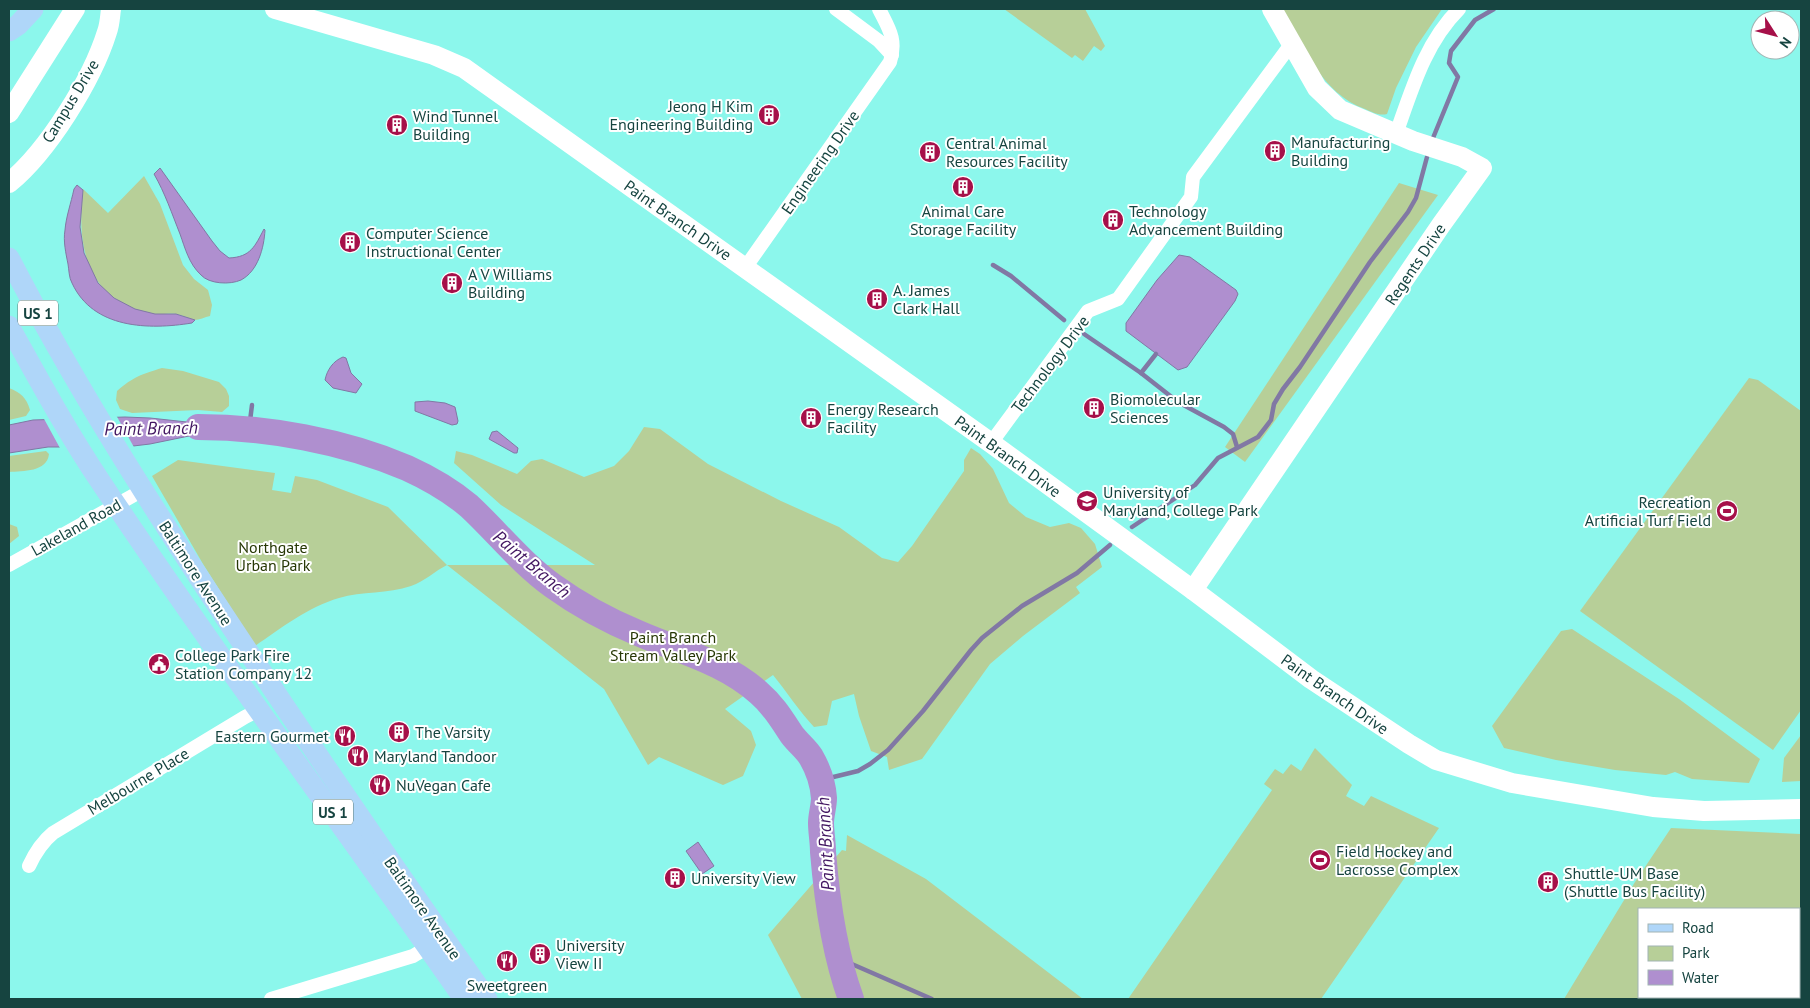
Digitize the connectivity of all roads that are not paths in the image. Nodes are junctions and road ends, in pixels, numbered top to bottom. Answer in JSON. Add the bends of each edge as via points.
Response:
{"nodes":[{"id":1,"x":33,"y":9,"type":"edge"},
{"id":2,"x":75,"y":9,"type":"edge"},
{"id":3,"x":111,"y":9,"type":"edge"},
{"id":4,"x":118,"y":9,"type":"edge"},
{"id":5,"x":275,"y":9,"type":"edge"},
{"id":6,"x":836,"y":9,"type":"edge"},
{"id":7,"x":879,"y":9,"type":"edge"},
{"id":8,"x":1272,"y":9,"type":"edge"},
{"id":9,"x":1459,"y":9,"type":"edge"},
{"id":10,"x":108,"y":30,"type":"junction"},
{"id":11,"x":9,"y":31,"type":"edge"},
{"id":12,"x":1292,"y":43,"type":"junction"},
{"id":13,"x":892,"y":55,"type":"junction"},
{"id":14,"x":9,"y":113,"type":"edge"},
{"id":15,"x":1396,"y":134,"type":"junction"},
{"id":16,"x":9,"y":183,"type":"edge"},
{"id":17,"x":9,"y":258,"type":"edge"},
{"id":18,"x":745,"y":268,"type":"junction"},
{"id":19,"x":9,"y":326,"type":"edge"},
{"id":20,"x":991,"y":443,"type":"junction"},
{"id":21,"x":143,"y":490,"type":"junction"},
{"id":22,"x":116,"y":505,"type":"junction"},
{"id":23,"x":9,"y":565,"type":"edge"},
{"id":24,"x":1193,"y":590,"type":"junction"},
{"id":25,"x":260,"y":710,"type":"junction"},
{"id":26,"x":1801,"y":809,"type":"edge"},
{"id":27,"x":29,"y":866,"type":"dead end"},
{"id":28,"x":428,"y":947,"type":"junction"},
{"id":29,"x":271,"y":999,"type":"edge"},
{"id":30,"x":464,"y":999,"type":"edge"},
{"id":31,"x":487,"y":999,"type":"edge"}],
"edges":[{"from":1,"to":11,"type":"main road"},
{"from":2,"to":14,"type":"street"},
{"from":3,"to":10,"type":"street","name":"Campus Drive"},
{"from":4,"to":10,"type":"street"},
{"from":5,"to":18,"type":"street","name":"Paint Branch Drive","via":[[370,35],[457,64]]},
{"from":6,"to":13,"type":"street","via":[[879,41]]},
{"from":7,"to":13,"type":"street","via":[[892,34]]},
{"from":8,"to":12,"type":"street","name":"Regents Drive"},
{"from":9,"to":15,"type":"street","via":[[1422,62]]},
{"from":10,"to":16,"type":"street","name":"Campus Drive","via":[[84,84],[66,113],[33,160]]},
{"from":12,"to":15,"type":"street","name":"Regents Drive","via":[[1317,88],[1340,110]]},
{"from":12,"to":20,"type":"street","name":"Technology Drive","via":[[1193,177],[1191,197],[1118,300],[1088,311]]},
{"from":13,"to":18,"type":"street","name":"Engineering Drive","via":[[886,70]]},
{"from":15,"to":24,"type":"street","name":"Regents Drive","via":[[1462,157],[1482,168]]},
{"from":17,"to":21,"type":"main road","name":"Baltimore Avenue","number":"US 1","via":[[68,368]]},
{"from":18,"to":20,"type":"street","name":"Paint Branch Drive"},
{"from":19,"to":22,"type":"main road","name":"Baltimore Avenue","number":"US 1"},
{"from":20,"to":24,"type":"street","name":"Paint Branch Drive"},
{"from":21,"to":22,"type":"street","name":"Lakeland Road"},
{"from":21,"to":31,"type":"main road","name":"Baltimore Avenue","number":"US 1","via":[[312,750]]},
{"from":22,"to":23,"type":"street","name":"Lakeland Road"},
{"from":22,"to":25,"type":"main road","name":"Baltimore Avenue","number":"US 1"},
{"from":24,"to":26,"type":"street","name":"Paint Branch Drive","via":[[1311,679],[1436,760],[1512,783],[1653,806],[1704,811]]},
{"from":25,"to":27,"type":"street","name":"Melbourne Place","via":[[53,832],[35,852]]},
{"from":25,"to":28,"type":"main road","name":"Baltimore Avenue","number":"US 1"},
{"from":28,"to":29,"type":"street","via":[[413,956]]},
{"from":28,"to":30,"type":"main road","name":"Baltimore Avenue","number":"US 1"}]}
